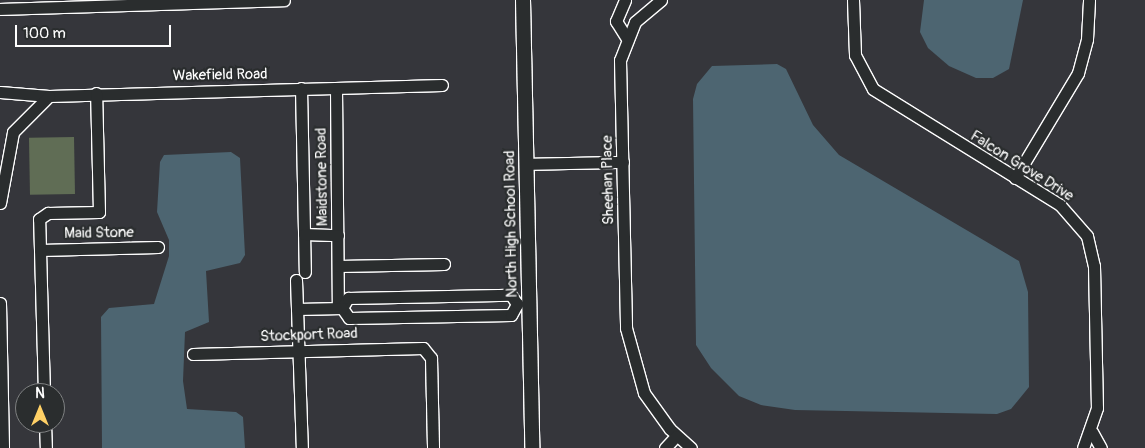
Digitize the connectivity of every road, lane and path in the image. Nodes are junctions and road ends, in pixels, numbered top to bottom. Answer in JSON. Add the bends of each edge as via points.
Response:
{"nodes":[{"id":1,"x":284,"y":0,"type":"edge"},
{"id":2,"x":523,"y":0,"type":"edge"},
{"id":3,"x":625,"y":0,"type":"edge"},
{"id":4,"x":661,"y":0,"type":"edge"},
{"id":5,"x":853,"y":0,"type":"edge"},
{"id":6,"x":1089,"y":0,"type":"edge"},
{"id":7,"x":0,"y":9,"type":"edge"},
{"id":8,"x":626,"y":38,"type":"junction"},
{"id":9,"x":442,"y":85,"type":"dead end"},
{"id":10,"x":301,"y":88,"type":"junction"},
{"id":11,"x":336,"y":88,"type":"junction"},
{"id":12,"x":0,"y":92,"type":"edge"},
{"id":13,"x":96,"y":93,"type":"junction"},
{"id":14,"x":48,"y":96,"type":"junction"},
{"id":15,"x":623,"y":162,"type":"junction"},
{"id":16,"x":526,"y":164,"type":"junction"},
{"id":17,"x":3,"y":166,"type":"edge"},
{"id":18,"x":1015,"y":178,"type":"junction"},
{"id":19,"x":0,"y":203,"type":"edge"},
{"id":20,"x":304,"y":234,"type":"junction"},
{"id":21,"x":338,"y":235,"type":"junction"},
{"id":22,"x":158,"y":247,"type":"dead end"},
{"id":23,"x":40,"y":250,"type":"junction"},
{"id":24,"x":444,"y":264,"type":"dead end"},
{"id":25,"x":338,"y":266,"type":"junction"},
{"id":26,"x":305,"y":272,"type":"dead end"},
{"id":27,"x":296,"y":280,"type":"dead end"},
{"id":28,"x":431,"y":296,"type":"junction"},
{"id":29,"x":0,"y":303,"type":"edge"},
{"id":30,"x":523,"y":304,"type":"junction"},
{"id":31,"x":340,"y":308,"type":"junction"},
{"id":32,"x":297,"y":309,"type":"junction"},
{"id":33,"x":431,"y":316,"type":"junction"},
{"id":34,"x":299,"y":350,"type":"junction"},
{"id":35,"x":193,"y":354,"type":"dead end"},
{"id":36,"x":44,"y":383,"type":"edge"},
{"id":37,"x":1,"y":428,"type":"edge"},
{"id":38,"x":1092,"y":432,"type":"junction"},
{"id":39,"x":45,"y":433,"type":"edge"},
{"id":40,"x":676,"y":436,"type":"junction"},
{"id":41,"x":3,"y":448,"type":"edge"},
{"id":42,"x":46,"y":448,"type":"edge"},
{"id":43,"x":302,"y":448,"type":"edge"},
{"id":44,"x":433,"y":448,"type":"edge"},
{"id":45,"x":532,"y":448,"type":"edge"},
{"id":46,"x":665,"y":448,"type":"edge"},
{"id":47,"x":690,"y":448,"type":"edge"},
{"id":48,"x":1083,"y":448,"type":"edge"},
{"id":49,"x":1101,"y":448,"type":"edge"}],
"edges":[{"from":1,"to":7,"type":"street"},
{"from":2,"to":16,"type":"street","name":"North High School Road"},
{"from":3,"to":8,"type":"street","via":[[616,21]]},
{"from":4,"to":8,"type":"street","name":"Sheehan Place","via":[[649,9]]},
{"from":5,"to":18,"type":"street","name":"Falcon Grove Drive","via":[[855,55],[873,89]]},
{"from":6,"to":18,"type":"street","via":[[1087,39],[1078,73]]},
{"from":8,"to":15,"type":"street","name":"Sheehan Place","via":[[620,63]]},
{"from":9,"to":11,"type":"street","name":"Wakefield Road"},
{"from":10,"to":11,"type":"street","name":"Wakefield Road"},
{"from":10,"to":13,"type":"street","name":"Wakefield Road"},
{"from":10,"to":20,"type":"street"},
{"from":11,"to":21,"type":"street","name":"Maidstone Road"},
{"from":12,"to":14,"type":"street","name":"Wakefield Road"},
{"from":13,"to":14,"type":"street","name":"Wakefield Road"},
{"from":13,"to":23,"type":"street","via":[[99,212],[42,214]]},
{"from":14,"to":17,"type":"street","via":[[14,130]]},
{"from":15,"to":16,"type":"street"},
{"from":15,"to":40,"type":"street","name":"Sheehan Place","via":[[626,323],[640,384]]},
{"from":16,"to":30,"type":"street","name":"North High School Road"},
{"from":17,"to":19,"type":"street"},
{"from":18,"to":38,"type":"street","name":"Falcon Grove Drive","via":[[1068,212],[1090,246],[1097,408]]},
{"from":20,"to":21,"type":"street"},
{"from":20,"to":26,"type":"street"},
{"from":21,"to":25,"type":"street","name":"Maidstone Road"},
{"from":22,"to":23,"type":"street","name":"Maid Stone"},
{"from":23,"to":36,"type":"street"},
{"from":24,"to":25,"type":"street"},
{"from":25,"to":31,"type":"street","name":"Maidstone Road"},
{"from":27,"to":32,"type":"street"},
{"from":28,"to":30,"type":"street","via":[[511,294]]},
{"from":28,"to":31,"type":"street","via":[[348,298]]},
{"from":28,"to":33,"type":"street"},
{"from":29,"to":37,"type":"street"},
{"from":30,"to":33,"type":"street","via":[[511,315]]},
{"from":30,"to":45,"type":"street","name":"North High School Road"},
{"from":31,"to":32,"type":"street"},
{"from":31,"to":33,"type":"street","via":[[349,318]]},
{"from":32,"to":34,"type":"street"},
{"from":34,"to":35,"type":"street","name":"Stockport Road"},
{"from":34,"to":43,"type":"street"},
{"from":34,"to":44,"type":"street","name":"Stockport Road","via":[[426,350],[431,358]]},
{"from":37,"to":41,"type":"street"},
{"from":38,"to":48,"type":"street","name":"Falcon Grove Drive"},
{"from":38,"to":49,"type":"street"},
{"from":39,"to":42,"type":"street"},
{"from":40,"to":46,"type":"street"},
{"from":40,"to":47,"type":"street","name":"Sheehan Place"}]}
